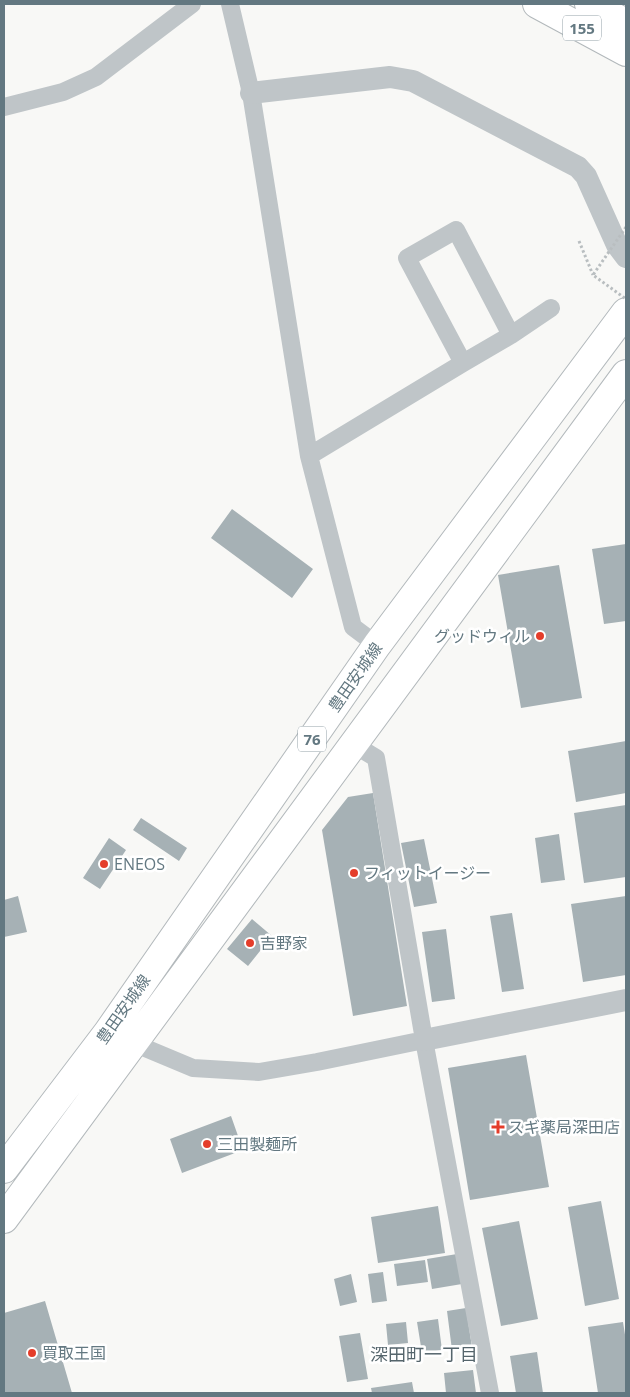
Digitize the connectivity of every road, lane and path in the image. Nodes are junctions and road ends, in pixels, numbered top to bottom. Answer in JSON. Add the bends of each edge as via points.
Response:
{"nodes":[{"id":1,"x":192,"y":4,"type":"edge"},
{"id":2,"x":230,"y":4,"type":"edge"},
{"id":3,"x":538,"y":4,"type":"edge"},
{"id":4,"x":589,"y":4,"type":"edge"},
{"id":5,"x":626,"y":23,"type":"edge"},
{"id":6,"x":626,"y":52,"type":"edge"},
{"id":7,"x":252,"y":93,"type":"junction"},
{"id":8,"x":4,"y":107,"type":"edge"},
{"id":9,"x":626,"y":226,"type":"edge"},
{"id":10,"x":579,"y":241,"type":"dead end"},
{"id":11,"x":626,"y":257,"type":"edge"},
{"id":12,"x":592,"y":275,"type":"junction"},
{"id":13,"x":626,"y":299,"type":"edge"},
{"id":14,"x":551,"y":308,"type":"dead end"},
{"id":15,"x":626,"y":312,"type":"edge"},
{"id":16,"x":511,"y":335,"type":"junction"},
{"id":17,"x":463,"y":363,"type":"junction"},
{"id":18,"x":626,"y":374,"type":"edge"},
{"id":19,"x":310,"y":456,"type":"junction"},
{"id":20,"x":377,"y":646,"type":"junction"},
{"id":21,"x":353,"y":744,"type":"junction"},
{"id":22,"x":626,"y":1000,"type":"edge"},
{"id":23,"x":108,"y":1032,"type":"junction"},
{"id":24,"x":424,"y":1040,"type":"junction"},
{"id":25,"x":132,"y":1043,"type":"junction"},
{"id":26,"x":4,"y":1169,"type":"edge"},
{"id":27,"x":4,"y":1219,"type":"edge"},
{"id":28,"x":490,"y":1393,"type":"edge"}],
"edges":[{"from":1,"to":8,"type":"street","via":[[96,77],[63,92]]},
{"from":2,"to":7,"type":"street"},
{"from":3,"to":6,"type":"main road","number":"155"},
{"from":4,"to":5,"type":"main road","number":"155"},
{"from":7,"to":11,"type":"street","via":[[390,77],[413,81],[578,167],[586,176],[617,245]]},
{"from":7,"to":19,"type":"street"},
{"from":9,"to":12,"type":"path","bridge":true},
{"from":10,"to":12,"type":"path"},
{"from":12,"to":13,"type":"path","bridge":true},
{"from":14,"to":16,"type":"street"},
{"from":15,"to":20,"type":"main road","name":"豊田安城線","number":"76"},
{"from":16,"to":17,"type":"street"},
{"from":16,"to":17,"type":"street","via":[[456,230],[407,258]]},
{"from":17,"to":19,"type":"street"},
{"from":18,"to":21,"type":"main road","name":"豊田安城線","number":"76"},
{"from":19,"to":20,"type":"street","via":[[352,627]]},
{"from":20,"to":23,"type":"main road","name":"豊田安城線","number":"76"},
{"from":21,"to":24,"type":"street","via":[[376,758]]},
{"from":21,"to":25,"type":"main road","name":"豊田安城線","number":"76"},
{"from":22,"to":24,"type":"street"},
{"from":23,"to":25,"type":"street"},
{"from":23,"to":26,"type":"main road","name":"豊田安城線","number":"76"},
{"from":24,"to":25,"type":"street","via":[[259,1072],[193,1068]]},
{"from":24,"to":28,"type":"street"},
{"from":25,"to":27,"type":"main road","name":"豊田安城線","number":"76"}]}
